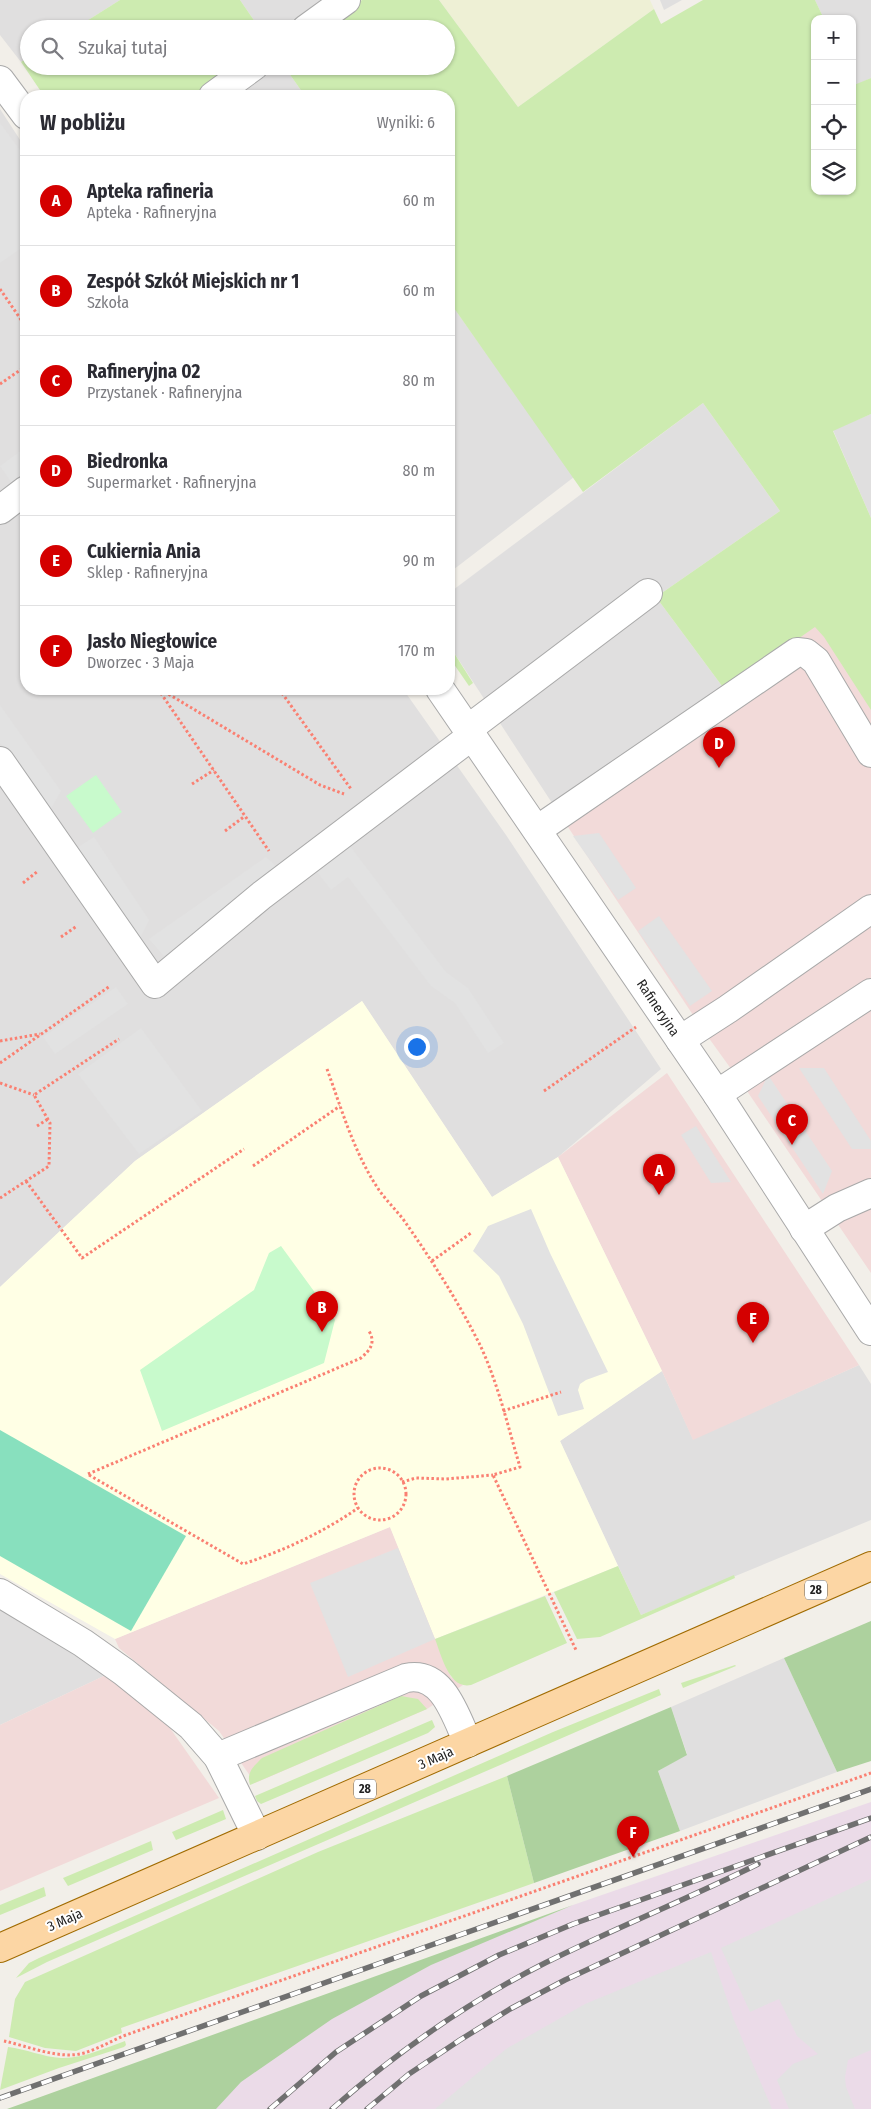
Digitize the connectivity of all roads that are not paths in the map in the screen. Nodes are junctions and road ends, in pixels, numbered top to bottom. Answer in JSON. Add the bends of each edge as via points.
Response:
{"nodes":[{"id":1,"x":346,"y":0,"type":"edge"},
{"id":2,"x":318,"y":20,"type":"edge"},
{"id":3,"x":241,"y":75,"type":"edge"},
{"id":4,"x":0,"y":80,"type":"edge"},
{"id":5,"x":220,"y":90,"type":"edge"},
{"id":6,"x":20,"y":107,"type":"edge"},
{"id":7,"x":20,"y":495,"type":"edge"},
{"id":8,"x":0,"y":510,"type":"edge"},
{"id":9,"x":648,"y":593,"type":"dead end"},
{"id":10,"x":444,"y":695,"type":"edge"},
{"id":11,"x":471,"y":732,"type":"junction"},
{"id":12,"x":871,"y":753,"type":"edge"},
{"id":13,"x":0,"y":761,"type":"edge"},
{"id":14,"x":536,"y":830,"type":"junction"},
{"id":15,"x":871,"y":909,"type":"edge"},
{"id":16,"x":871,"y":993,"type":"edge"},
{"id":17,"x":680,"y":1040,"type":"junction"},
{"id":18,"x":717,"y":1094,"type":"junction"},
{"id":19,"x":871,"y":1193,"type":"edge"},
{"id":20,"x":804,"y":1229,"type":"junction"},
{"id":21,"x":871,"y":1331,"type":"edge"},
{"id":22,"x":871,"y":1566,"type":"edge"},
{"id":23,"x":0,"y":1592,"type":"edge"},
{"id":24,"x":468,"y":1743,"type":"junction"},
{"id":25,"x":218,"y":1757,"type":"junction"},
{"id":26,"x":257,"y":1836,"type":"junction"},
{"id":27,"x":0,"y":1948,"type":"edge"}],
"edges":[{"from":1,"to":2,"type":"street"},
{"from":3,"to":5,"type":"street"},
{"from":4,"to":6,"type":"street"},
{"from":7,"to":8,"type":"street"},
{"from":9,"to":11,"type":"street"},
{"from":10,"to":11,"type":"street","name":"Rafineryjna"},
{"from":11,"to":13,"type":"street","via":[[262,895],[155,984]]},
{"from":11,"to":14,"type":"street","name":"Rafineryjna"},
{"from":12,"to":14,"type":"street","via":[[816,661],[806,653],[797,652]]},
{"from":14,"to":17,"type":"street","name":"Rafineryjna"},
{"from":15,"to":17,"type":"street"},
{"from":16,"to":18,"type":"street"},
{"from":17,"to":18,"type":"street","name":"Rafineryjna"},
{"from":18,"to":20,"type":"street","name":"Rafineryjna"},
{"from":19,"to":20,"type":"street","via":[[837,1208]]},
{"from":20,"to":21,"type":"street","name":"Rafineryjna"},
{"from":22,"to":24,"type":"main road","name":"3 Maja","number":"28"},
{"from":23,"to":25,"type":"street","via":[[124,1672],[191,1726]]},
{"from":24,"to":25,"type":"street","via":[[441,1690],[433,1682],[416,1676]]},
{"from":24,"to":26,"type":"main road","name":"3 Maja","number":"28"},
{"from":25,"to":26,"type":"street"},
{"from":26,"to":27,"type":"main road","name":"3 Maja","number":"28"}]}
